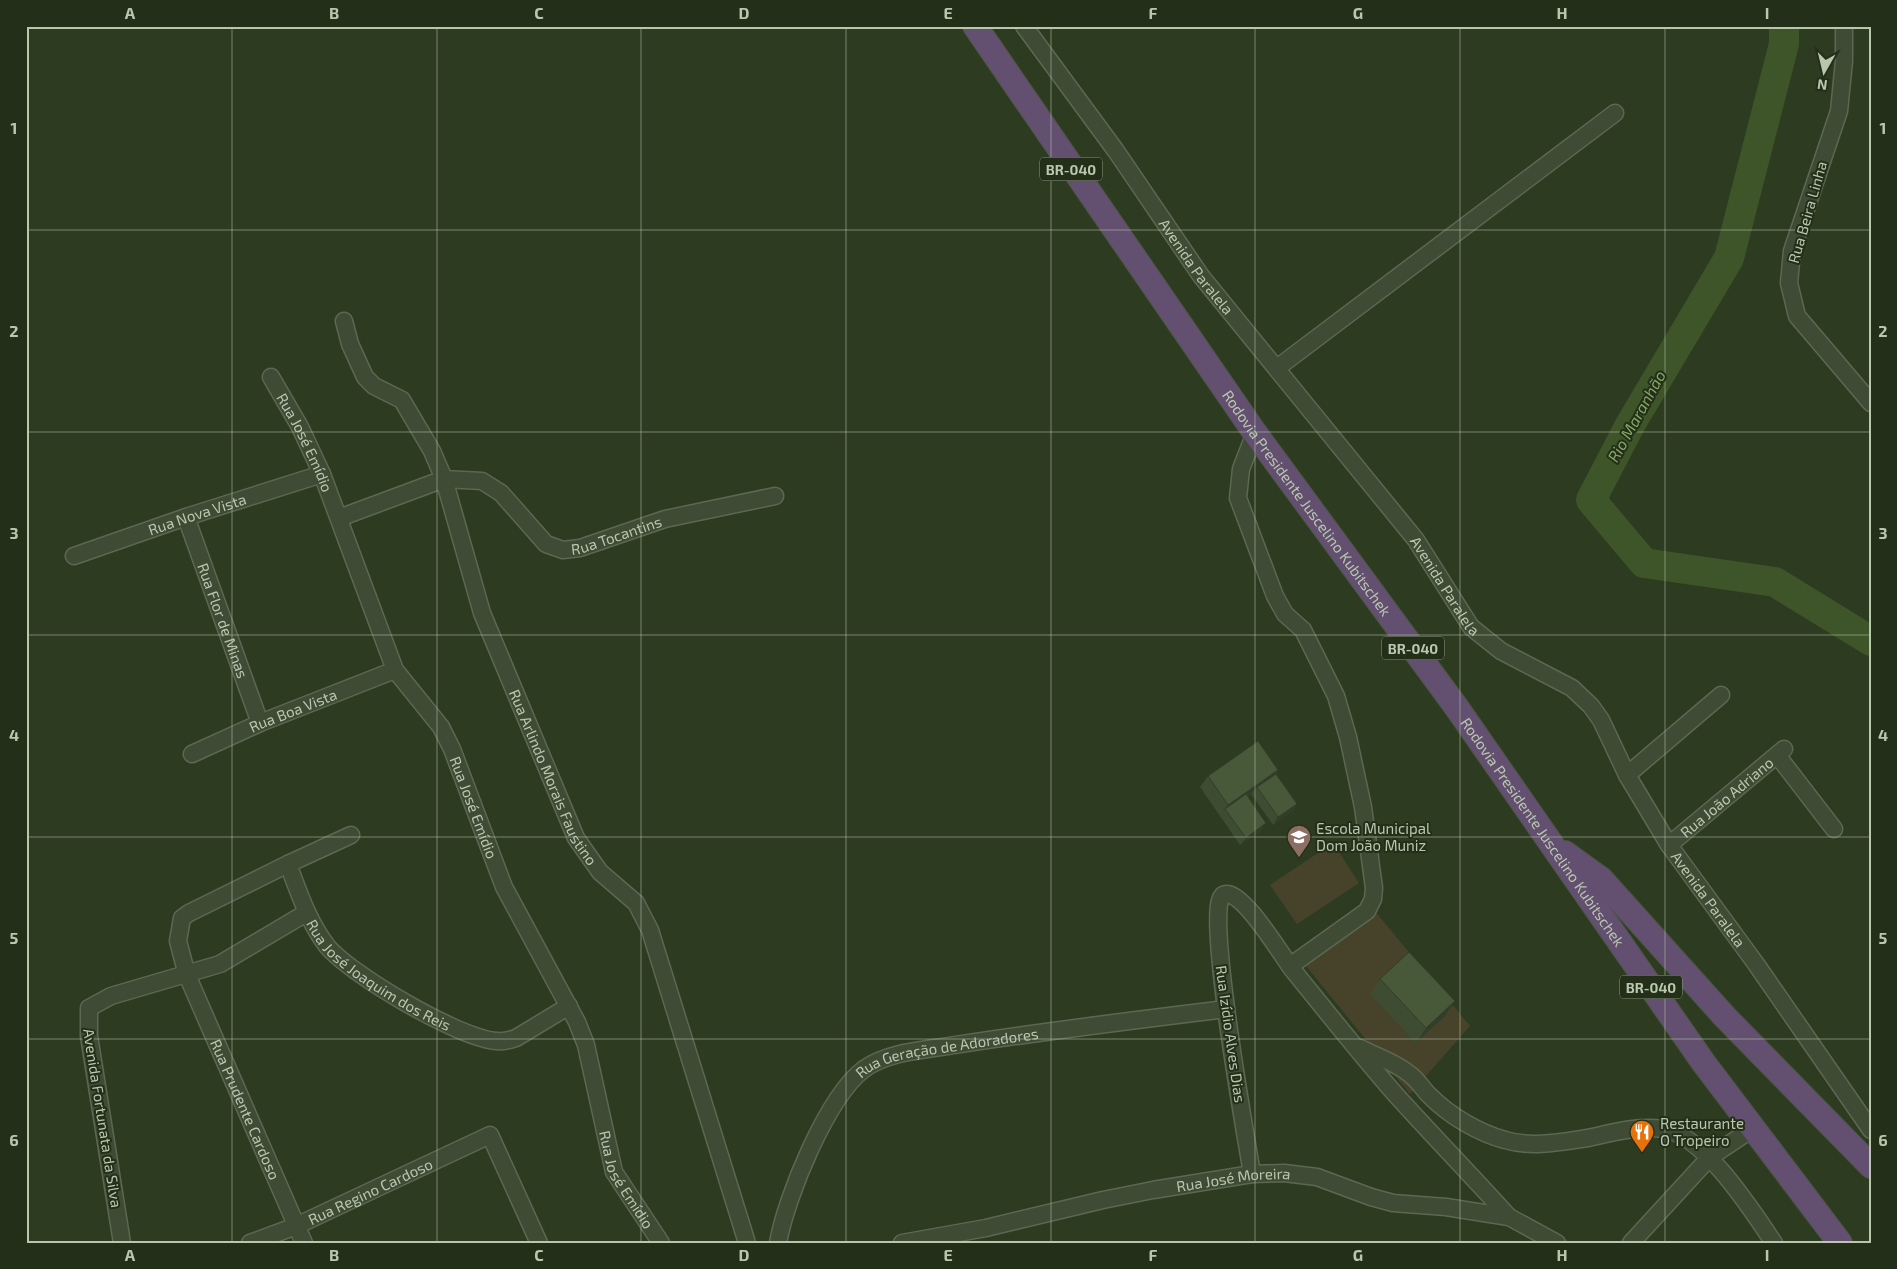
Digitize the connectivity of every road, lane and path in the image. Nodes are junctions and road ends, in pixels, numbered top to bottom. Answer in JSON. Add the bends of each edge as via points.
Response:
{"nodes":[{"id":1,"x":975,"y":26,"type":"edge"},
{"id":2,"x":1024,"y":26,"type":"edge"},
{"id":3,"x":1844,"y":26,"type":"edge"},
{"id":4,"x":1615,"y":113,"type":"dead end"},
{"id":5,"x":344,"y":321,"type":"dead end"},
{"id":6,"x":1277,"y":368,"type":"junction"},
{"id":7,"x":271,"y":377,"type":"dead end"},
{"id":8,"x":1871,"y":402,"type":"edge"},
{"id":9,"x":1255,"y":433,"type":"junction"},
{"id":10,"x":322,"y":474,"type":"junction"},
{"id":11,"x":444,"y":479,"type":"junction"},
{"id":12,"x":775,"y":496,"type":"dead end"},
{"id":13,"x":186,"y":517,"type":"junction"},
{"id":14,"x":339,"y":518,"type":"junction"},
{"id":15,"x":74,"y":556,"type":"dead end"},
{"id":16,"x":395,"y":670,"type":"junction"},
{"id":17,"x":1721,"y":695,"type":"dead end"},
{"id":18,"x":260,"y":723,"type":"junction"},
{"id":19,"x":192,"y":754,"type":"dead end"},
{"id":20,"x":1627,"y":775,"type":"junction"},
{"id":21,"x":1834,"y":829,"type":"dead end"},
{"id":22,"x":352,"y":835,"type":"dead end"},
{"id":23,"x":1550,"y":844,"type":"junction"},
{"id":24,"x":1670,"y":845,"type":"junction"},
{"id":25,"x":288,"y":864,"type":"junction"},
{"id":26,"x":306,"y":913,"type":"junction"},
{"id":27,"x":1290,"y":966,"type":"junction"},
{"id":28,"x":187,"y":975,"type":"junction"},
{"id":29,"x":569,"y":1006,"type":"junction"},
{"id":30,"x":1226,"y":1009,"type":"junction"},
{"id":31,"x":1353,"y":1044,"type":"junction"},
{"id":32,"x":1752,"y":1129,"type":"junction"},
{"id":33,"x":1871,"y":1130,"type":"edge"},
{"id":34,"x":1710,"y":1157,"type":"junction"},
{"id":35,"x":1871,"y":1166,"type":"edge"},
{"id":36,"x":1252,"y":1174,"type":"junction"},
{"id":37,"x":1509,"y":1217,"type":"junction"},
{"id":38,"x":296,"y":1226,"type":"junction"},
{"id":39,"x":122,"y":1243,"type":"edge"},
{"id":40,"x":250,"y":1243,"type":"edge"},
{"id":41,"x":304,"y":1243,"type":"edge"},
{"id":42,"x":539,"y":1243,"type":"edge"},
{"id":43,"x":661,"y":1243,"type":"edge"},
{"id":44,"x":748,"y":1243,"type":"edge"},
{"id":45,"x":778,"y":1243,"type":"edge"},
{"id":46,"x":902,"y":1243,"type":"edge"},
{"id":47,"x":1557,"y":1243,"type":"edge"},
{"id":48,"x":1631,"y":1243,"type":"edge"},
{"id":49,"x":1774,"y":1243,"type":"edge"},
{"id":50,"x":1840,"y":1243,"type":"edge"}],
"edges":[{"from":1,"to":9,"type":"highway","name":"Rodovia Presidente Juscelino Kubitschek","number":"BR-040"},
{"from":2,"to":6,"type":"street","name":"Avenida Paralela","via":[[1116,151],[1201,276]]},
{"from":3,"to":8,"type":"street","name":"Rua Beira Linha","via":[[1839,111],[1792,251],[1789,283],[1797,316]]},
{"from":4,"to":6,"type":"street"},
{"from":5,"to":11,"type":"street","name":"Rua Arlindo Morais Faustino","via":[[365,377],[374,386],[402,400],[432,450]]},
{"from":6,"to":20,"type":"street","name":"Avenida Paralela","via":[[1416,540],[1471,627],[1501,651],[1560,681],[1584,698],[1601,720]]},
{"from":7,"to":10,"type":"street","name":"Rua José Emídio"},
{"from":9,"to":23,"type":"highway","name":"Rodovia Presidente Juscelino Kubitschek","number":"BR-040","via":[[1457,708]]},
{"from":9,"to":27,"type":"street","via":[[1241,469],[1238,498],[1275,596],[1285,614],[1303,630],[1336,696],[1363,807],[1374,888],[1367,911]]},
{"from":10,"to":13,"type":"street","name":"Rua Nova Vista"},
{"from":10,"to":14,"type":"street","name":"Rua José Emídio"},
{"from":11,"to":12,"type":"street","name":"Rua Tocantins","via":[[472,480],[492,486],[511,502],[546,544],[563,550],[580,548],[665,519]]},
{"from":11,"to":14,"type":"street","name":"Rua Tocantins"},
{"from":11,"to":44,"type":"street","name":"Rua Arlindo Morais Faustino","via":[[482,613],[576,838],[600,872],[636,903],[650,930]]},
{"from":13,"to":15,"type":"street","name":"Rua Nova Vista"},
{"from":13,"to":18,"type":"street","name":"Rua Flor de Minas"},
{"from":14,"to":16,"type":"street","name":"Rua José Emídio"},
{"from":16,"to":18,"type":"street","name":"Rua Boa Vista"},
{"from":16,"to":29,"type":"street","name":"Rua José Emídio","via":[[441,727],[504,887]]},
{"from":17,"to":20,"type":"street"},
{"from":18,"to":19,"type":"street","name":"Rua Boa Vista"},
{"from":20,"to":24,"type":"street","name":"Avenida Paralela"},
{"from":21,"to":24,"type":"street","name":"Rua João Adriano","via":[[1781,752]]},
{"from":22,"to":25,"type":"street"},
{"from":23,"to":32,"type":"highway","name":"Rodovia Presidente Juscelino Kubitschek","number":"BR-040"},
{"from":23,"to":35,"type":"highway","via":[[1601,879],[1725,1017]]},
{"from":24,"to":33,"type":"street","name":"Avenida Paralela"},
{"from":25,"to":26,"type":"street","name":"Rua José Joaquim dos Reis"},
{"from":25,"to":28,"type":"street","name":"Rua Prudente Cardoso","via":[[182,918],[178,941]]},
{"from":26,"to":28,"type":"street","via":[[220,964]]},
{"from":26,"to":29,"type":"street","name":"Rua José Joaquim dos Reis","via":[[333,952],[363,977],[443,1022],[475,1036],[498,1041],[516,1038]]},
{"from":27,"to":30,"type":"street","name":"Rua Izídio Alves Dias","via":[[1241,900],[1224,894],[1219,899],[1217,920]]},
{"from":27,"to":31,"type":"street"},
{"from":28,"to":38,"type":"street","name":"Rua Prudente Cardoso"},
{"from":28,"to":39,"type":"street","name":"Avenida Fortunata da Silva","via":[[98,1001],[88,1012],[89,1036]]},
{"from":29,"to":43,"type":"street","name":"Rua José Emídio","via":[[586,1045],[614,1172]]},
{"from":30,"to":36,"type":"street","name":"Rua Izídio Alves Dias"},
{"from":30,"to":45,"type":"street","name":"Rua Geração de Adoradores","via":[[979,1041],[880,1060],[851,1081],[825,1118],[792,1197]]},
{"from":31,"to":34,"type":"street","via":[[1397,1066],[1413,1077],[1431,1098],[1462,1121],[1491,1136],[1524,1144],[1558,1143],[1661,1128],[1688,1140]]},
{"from":31,"to":37,"type":"street","via":[[1396,1096]]},
{"from":32,"to":34,"type":"street"},
{"from":32,"to":50,"type":"highway","name":"Rodovia Presidente Juscelino Kubitschek","number":"BR-040"},
{"from":34,"to":48,"type":"street"},
{"from":34,"to":49,"type":"street"},
{"from":36,"to":37,"type":"street","name":"Rua José Moreira","via":[[1306,1175],[1383,1201],[1476,1210]]},
{"from":36,"to":46,"type":"street","name":"Rua José Moreira","via":[[1112,1198],[986,1228]]},
{"from":37,"to":47,"type":"street","name":"Rua José Moreira"},
{"from":38,"to":40,"type":"street","name":"Rua Regino Cardoso"},
{"from":38,"to":41,"type":"street","name":"Rua Prudente Cardoso"},
{"from":38,"to":42,"type":"street","name":"Rua Regino Cardoso","via":[[490,1134]]}]}
